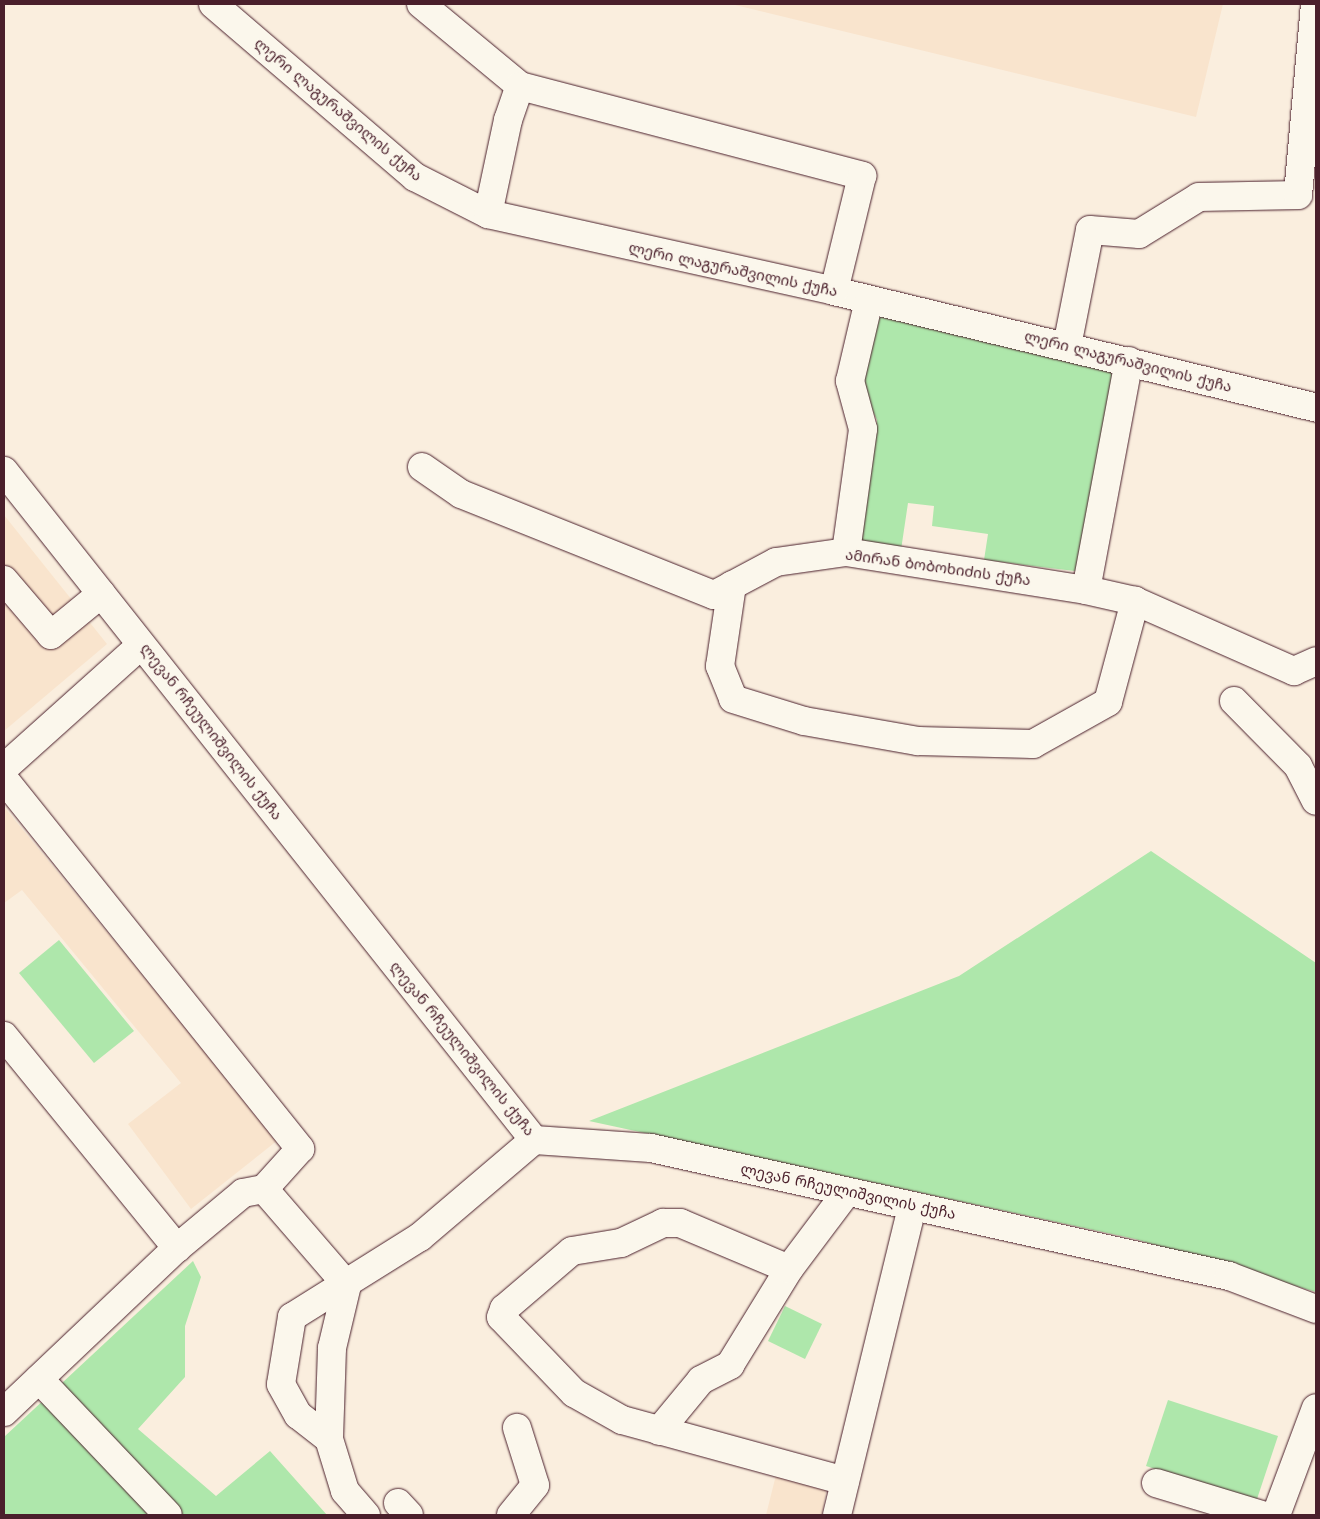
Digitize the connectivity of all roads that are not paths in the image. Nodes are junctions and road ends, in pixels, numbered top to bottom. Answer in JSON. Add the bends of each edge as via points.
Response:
{"nodes":[{"id":1,"x":213,"y":4,"type":"edge"},
{"id":2,"x":421,"y":4,"type":"edge"},
{"id":3,"x":1315,"y":4,"type":"edge"},
{"id":4,"x":520,"y":86,"type":"junction"},
{"id":5,"x":488,"y":214,"type":"junction"},
{"id":6,"x":834,"y":291,"type":"junction"},
{"id":7,"x":869,"y":300,"type":"junction"},
{"id":8,"x":1067,"y":346,"type":"junction"},
{"id":9,"x":1129,"y":361,"type":"junction"},
{"id":10,"x":1316,"y":408,"type":"edge"},
{"id":11,"x":422,"y":467,"type":"dead end"},
{"id":12,"x":4,"y":471,"type":"edge"},
{"id":13,"x":846,"y":552,"type":"junction"},
{"id":14,"x":4,"y":581,"type":"edge"},
{"id":15,"x":732,"y":585,"type":"junction"},
{"id":16,"x":1086,"y":590,"type":"junction"},
{"id":17,"x":101,"y":594,"type":"junction"},
{"id":18,"x":1135,"y":601,"type":"junction"},
{"id":19,"x":141,"y":645,"type":"junction"},
{"id":20,"x":1305,"y":666,"type":"edge"},
{"id":21,"x":1234,"y":701,"type":"dead end"},
{"id":22,"x":4,"y":768,"type":"edge"},
{"id":23,"x":4,"y":779,"type":"edge"},
{"id":24,"x":1316,"y":801,"type":"edge"},
{"id":25,"x":4,"y":1036,"type":"edge"},
{"id":26,"x":534,"y":1140,"type":"junction"},
{"id":27,"x":264,"y":1189,"type":"junction"},
{"id":28,"x":846,"y":1193,"type":"junction"},
{"id":29,"x":912,"y":1207,"type":"junction"},
{"id":30,"x":177,"y":1248,"type":"junction"},
{"id":31,"x":789,"y":1268,"type":"junction"},
{"id":32,"x":347,"y":1285,"type":"junction"},
{"id":33,"x":1316,"y":1309,"type":"edge"},
{"id":34,"x":39,"y":1378,"type":"junction"},
{"id":35,"x":1316,"y":1408,"type":"edge"},
{"id":36,"x":4,"y":1412,"type":"edge"},
{"id":37,"x":516,"y":1428,"type":"dead end"},
{"id":38,"x":659,"y":1432,"type":"junction"},
{"id":39,"x":329,"y":1439,"type":"junction"},
{"id":40,"x":845,"y":1482,"type":"junction"},
{"id":41,"x":1156,"y":1483,"type":"dead end"},
{"id":42,"x":168,"y":1515,"type":"edge"},
{"id":43,"x":366,"y":1515,"type":"edge"},
{"id":44,"x":511,"y":1515,"type":"edge"},
{"id":45,"x":837,"y":1515,"type":"edge"},
{"id":46,"x":1262,"y":1515,"type":"edge"},
{"id":47,"x":1276,"y":1515,"type":"edge"}],
"edges":[{"from":1,"to":5,"type":"street","name":"ლერი ლაგურაშვილის ქუჩა","via":[[415,177]]},
{"from":2,"to":4,"type":"street"},
{"from":3,"to":8,"type":"street","via":[[1298,194],[1199,197],[1139,234],[1090,230]]},
{"from":4,"to":5,"type":"street","via":[[508,120]]},
{"from":4,"to":6,"type":"street","via":[[862,176]]},
{"from":5,"to":6,"type":"street","name":"ლერი ლაგურაშვილის ქუჩა"},
{"from":6,"to":7,"type":"street","name":"ლერი ლაგურაშვილის ქუჩა"},
{"from":7,"to":8,"type":"street","name":"ლერი ლაგურაშვილის ქუჩა"},
{"from":7,"to":13,"type":"street","via":[[850,381],[863,429]]},
{"from":8,"to":9,"type":"street","name":"ლერი ლაგურაშვილის ქუჩა"},
{"from":9,"to":10,"type":"street","name":"ლერი ლაგურაშვილის ქუჩა"},
{"from":9,"to":16,"type":"street"},
{"from":11,"to":15,"type":"street","name":"ამირან ბობოხიძის ქუჩა","via":[[461,494],[714,595]]},
{"from":12,"to":17,"type":"street","name":"ლევან რჩეულიშვილის ქუჩა"},
{"from":13,"to":15,"type":"street","name":"ამირან ბობოხიძის ქუჩა","via":[[776,562]]},
{"from":13,"to":16,"type":"street","name":"ამირან ბობოხიძის ქუჩა"},
{"from":14,"to":17,"type":"street","via":[[51,635]]},
{"from":15,"to":18,"type":"street","via":[[720,666],[733,699],[804,721],[918,741],[1033,744],[1108,702]]},
{"from":16,"to":18,"type":"street","name":"ამირან ბობოხიძის ქუჩა"},
{"from":17,"to":19,"type":"street","name":"ლევან რჩეულიშვილის ქუჩა"},
{"from":18,"to":20,"type":"street","name":"ამირან ბობოხიძის ქუჩა"},
{"from":19,"to":22,"type":"street"},
{"from":19,"to":26,"type":"street","name":"ლევან რჩეულიშვილის ქუჩა"},
{"from":21,"to":24,"type":"street","via":[[1298,766]]},
{"from":23,"to":27,"type":"street","via":[[300,1149]]},
{"from":25,"to":30,"type":"street"},
{"from":26,"to":28,"type":"street","name":"ლევან რჩეულიშვილის ქუჩა","via":[[651,1148]]},
{"from":26,"to":32,"type":"street","via":[[420,1237]]},
{"from":27,"to":30,"type":"street","via":[[243,1193]]},
{"from":27,"to":32,"type":"street"},
{"from":28,"to":29,"type":"street","name":"ლევან რჩეულიშვილის ქუჩა"},
{"from":28,"to":31,"type":"street"},
{"from":29,"to":33,"type":"street","name":"ლევან რჩეულიშვილის ქუჩა","via":[[1229,1276]]},
{"from":29,"to":40,"type":"street"},
{"from":30,"to":34,"type":"street"},
{"from":31,"to":38,"type":"street","via":[[730,1365],[701,1380]]},
{"from":31,"to":38,"type":"street","via":[[680,1223],[662,1223],[621,1244],[572,1251],[504,1309],[501,1317],[505,1324],[574,1393],[622,1420]]},
{"from":32,"to":39,"type":"street","via":[[332,1348]]},
{"from":32,"to":39,"type":"street","via":[[292,1317],[281,1384],[298,1415]]},
{"from":34,"to":36,"type":"street"},
{"from":34,"to":42,"type":"street"},
{"from":35,"to":47,"type":"street"},
{"from":37,"to":44,"type":"street","via":[[535,1485]]},
{"from":38,"to":40,"type":"street"},
{"from":39,"to":43,"type":"street","via":[[345,1492]]},
{"from":40,"to":45,"type":"street"},
{"from":41,"to":46,"type":"street"}]}
